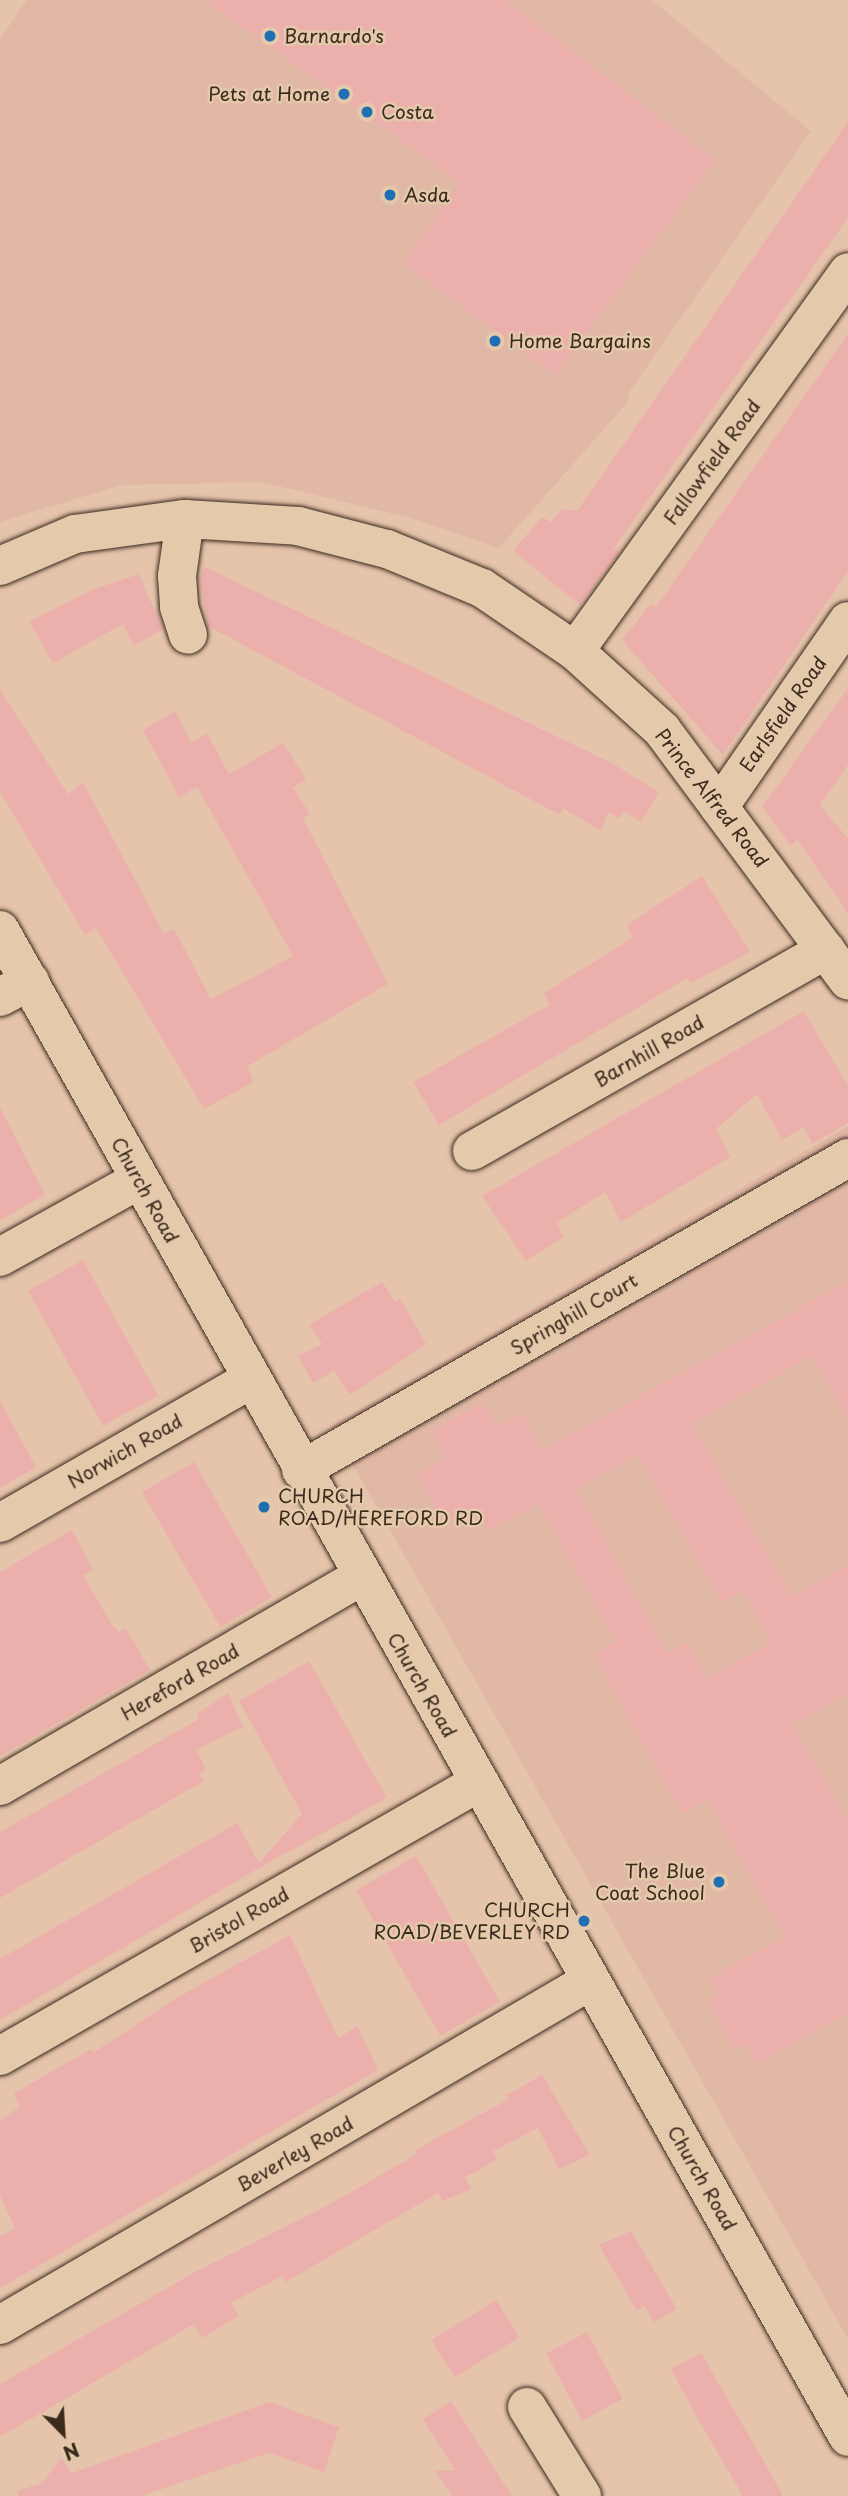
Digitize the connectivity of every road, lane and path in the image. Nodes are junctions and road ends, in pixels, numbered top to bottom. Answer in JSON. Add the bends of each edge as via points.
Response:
{"nodes":[{"id":1,"x":848,"y":272,"type":"edge"},
{"id":2,"x":185,"y":519,"type":"junction"},
{"id":3,"x":0,"y":566,"type":"edge"},
{"id":4,"x":188,"y":635,"type":"dead end"},
{"id":5,"x":841,"y":645,"type":"edge"},
{"id":6,"x":575,"y":651,"type":"junction"},
{"id":7,"x":719,"y":807,"type":"junction"},
{"id":8,"x":0,"y":930,"type":"edge"},
{"id":9,"x":837,"y":965,"type":"edge"},
{"id":10,"x":15,"y":989,"type":"edge"},
{"id":11,"x":472,"y":1151,"type":"dead end"},
{"id":12,"x":848,"y":1158,"type":"edge"},
{"id":13,"x":139,"y":1180,"type":"junction"},
{"id":14,"x":0,"y":1257,"type":"edge"},
{"id":15,"x":250,"y":1380,"type":"junction"},
{"id":16,"x":301,"y":1470,"type":"junction"},
{"id":17,"x":0,"y":1522,"type":"edge"},
{"id":18,"x":360,"y":1577,"type":"junction"},
{"id":19,"x":478,"y":1783,"type":"junction"},
{"id":20,"x":0,"y":1786,"type":"edge"},
{"id":21,"x":590,"y":1981,"type":"junction"},
{"id":22,"x":0,"y":2056,"type":"edge"},
{"id":23,"x":0,"y":2325,"type":"edge"},
{"id":24,"x":527,"y":2406,"type":"dead end"},
{"id":25,"x":848,"y":2437,"type":"edge"},
{"id":26,"x":582,"y":2496,"type":"edge"}],
"edges":[{"from":1,"to":6,"type":"street","name":"Fallowfield Road"},
{"from":2,"to":3,"type":"street","name":"Prince Alfred Road","via":[[75,534]]},
{"from":2,"to":4,"type":"street","via":[[177,576],[179,607]]},
{"from":2,"to":6,"type":"street","name":"Prince Alfred Road","via":[[298,526],[387,549],[482,588]]},
{"from":5,"to":7,"type":"street","name":"Earlsfield Road"},
{"from":6,"to":7,"type":"street","name":"Prince Alfred Road","via":[[662,730]]},
{"from":7,"to":9,"type":"street","name":"Prince Alfred Road"},
{"from":8,"to":10,"type":"street","name":"Church Road"},
{"from":9,"to":11,"type":"street","name":"Barnhill Road"},
{"from":10,"to":13,"type":"street","name":"Church Road"},
{"from":12,"to":16,"type":"street","name":"Springhill Court"},
{"from":13,"to":14,"type":"street"},
{"from":13,"to":15,"type":"street","name":"Church Road"},
{"from":15,"to":16,"type":"street","name":"Church Road"},
{"from":15,"to":17,"type":"street","name":"Norwich Road"},
{"from":16,"to":18,"type":"street","name":"Church Road"},
{"from":18,"to":19,"type":"street","name":"Church Road"},
{"from":18,"to":20,"type":"street","name":"Hereford Road"},
{"from":19,"to":21,"type":"street","name":"Church Road"},
{"from":19,"to":22,"type":"street","name":"Bristol Road"},
{"from":21,"to":23,"type":"street","name":"Beverley Road"},
{"from":21,"to":25,"type":"street","name":"Church Road"},
{"from":24,"to":26,"type":"street"}]}
